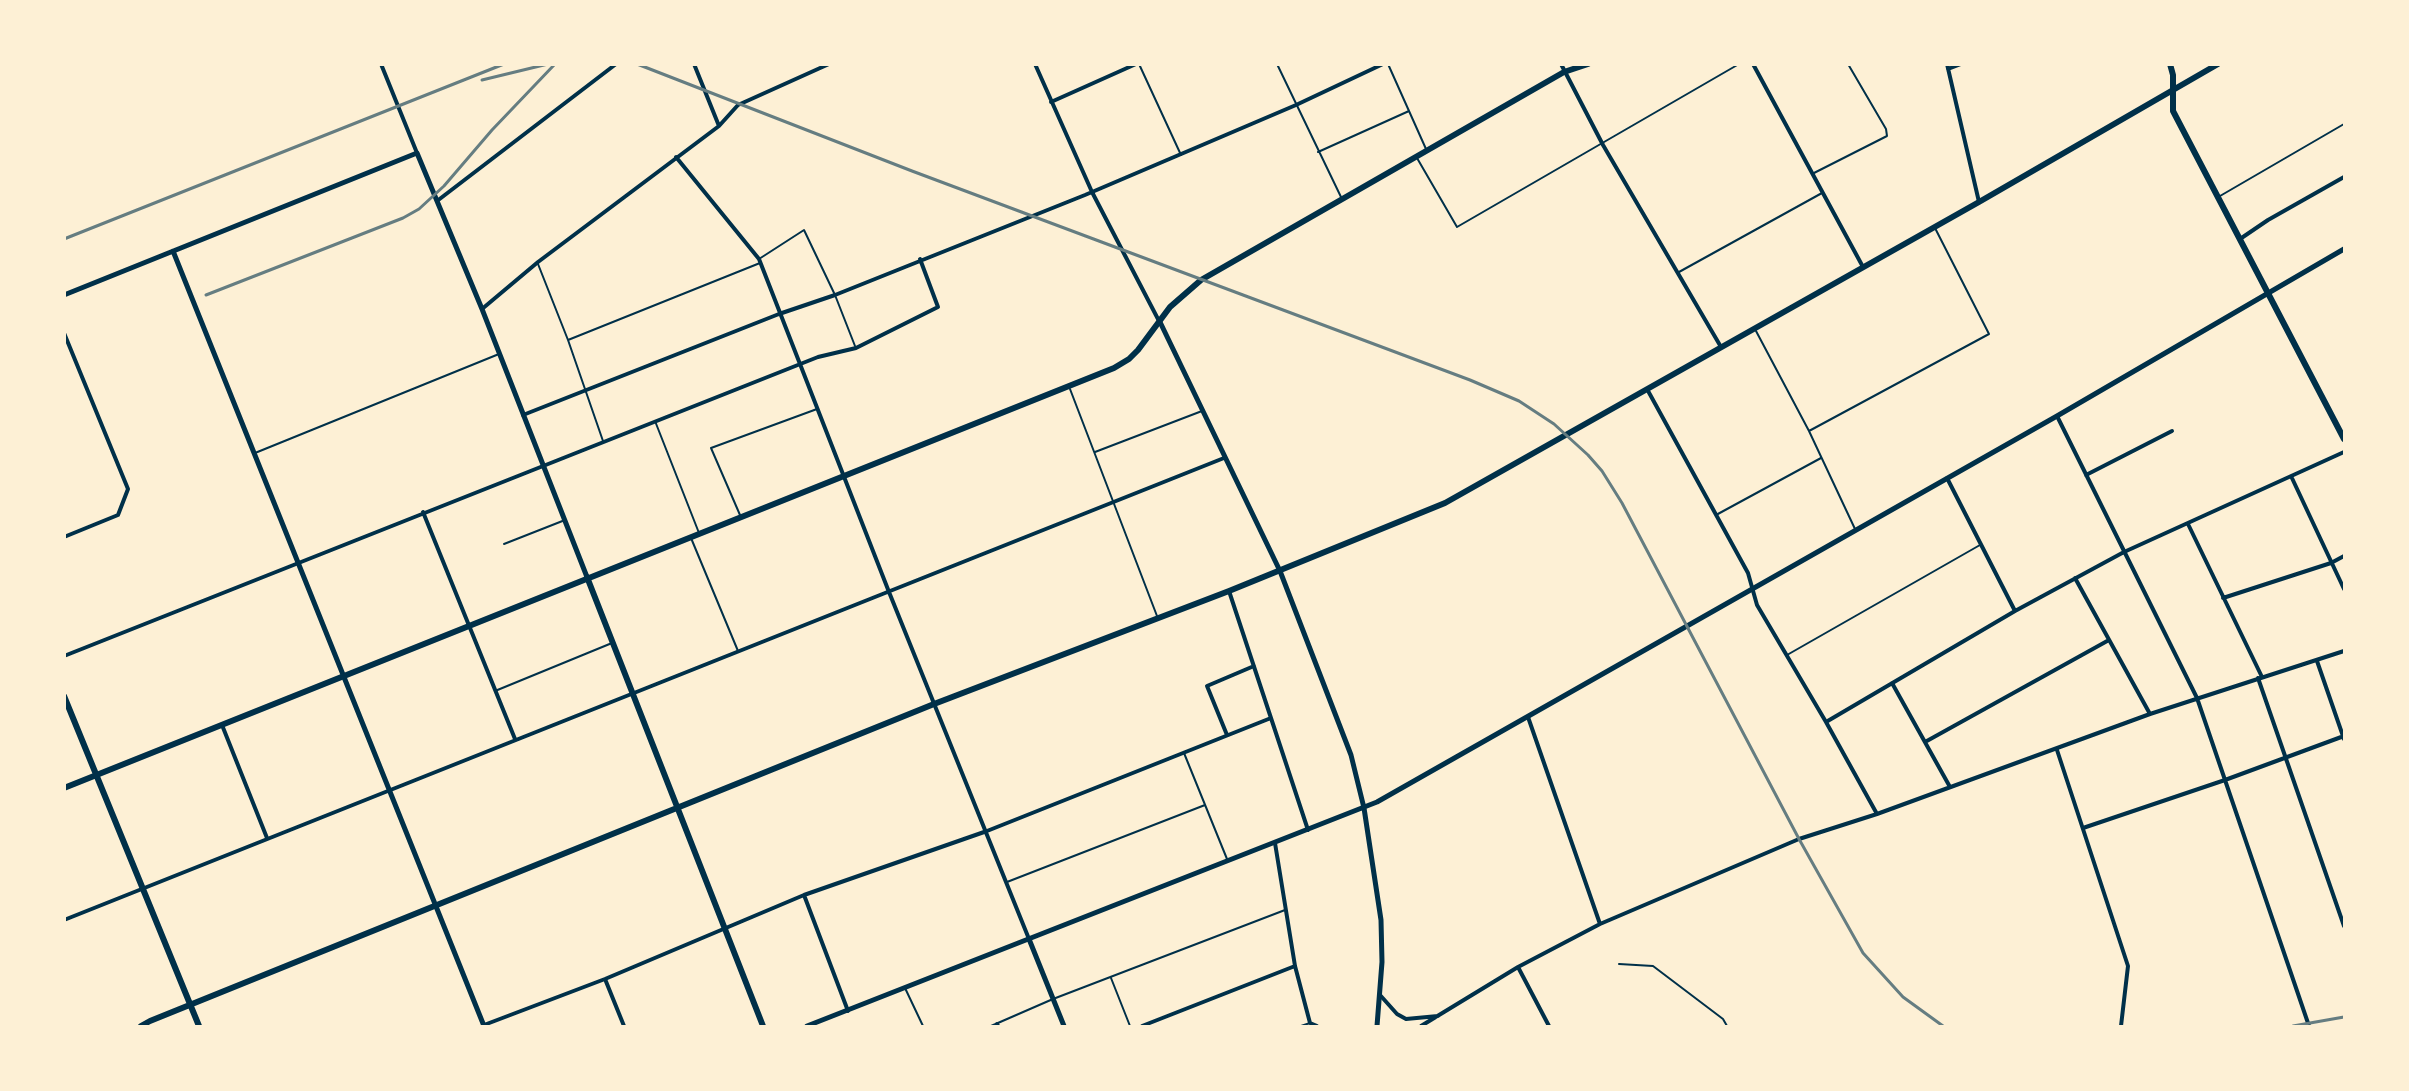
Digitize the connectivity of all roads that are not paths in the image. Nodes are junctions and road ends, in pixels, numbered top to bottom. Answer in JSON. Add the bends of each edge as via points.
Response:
{"nodes":[{"id":1,"x":381,"y":64,"type":"edge"},
{"id":2,"x":616,"y":64,"type":"edge"},
{"id":3,"x":694,"y":64,"type":"edge"},
{"id":4,"x":829,"y":64,"type":"edge"},
{"id":5,"x":1035,"y":64,"type":"edge"},
{"id":6,"x":1137,"y":64,"type":"edge"},
{"id":7,"x":1277,"y":64,"type":"edge"},
{"id":8,"x":1383,"y":64,"type":"edge"},
{"id":9,"x":1388,"y":64,"type":"edge"},
{"id":10,"x":1560,"y":64,"type":"edge"},
{"id":11,"x":1570,"y":64,"type":"edge"},
{"id":12,"x":1588,"y":64,"type":"edge"},
{"id":13,"x":1739,"y":64,"type":"edge"},
{"id":14,"x":1753,"y":64,"type":"edge"},
{"id":15,"x":1848,"y":64,"type":"edge"},
{"id":16,"x":1961,"y":64,"type":"edge"},
{"id":17,"x":2170,"y":64,"type":"edge"},
{"id":18,"x":2218,"y":64,"type":"edge"},
{"id":19,"x":1948,"y":67,"type":"edge"},
{"id":20,"x":1564,"y":72,"type":"junction"},
{"id":21,"x":2173,"y":91,"type":"junction"},
{"id":22,"x":1051,"y":102,"type":"junction"},
{"id":23,"x":1296,"y":105,"type":"junction"},
{"id":24,"x":1409,"y":111,"type":"junction"},
{"id":25,"x":2344,"y":124,"type":"edge"},
{"id":26,"x":719,"y":126,"type":"junction"},
{"id":27,"x":1603,"y":145,"type":"junction"},
{"id":28,"x":1318,"y":152,"type":"junction"},
{"id":29,"x":1427,"y":152,"type":"junction"},
{"id":30,"x":417,"y":153,"type":"junction"},
{"id":31,"x":1180,"y":155,"type":"junction"},
{"id":32,"x":676,"y":157,"type":"junction"},
{"id":33,"x":1417,"y":158,"type":"junction"},
{"id":34,"x":1812,"y":174,"type":"junction"},
{"id":35,"x":2344,"y":177,"type":"edge"},
{"id":36,"x":1092,"y":192,"type":"junction"},
{"id":37,"x":1822,"y":193,"type":"junction"},
{"id":38,"x":2217,"y":198,"type":"junction"},
{"id":39,"x":1342,"y":200,"type":"junction"},
{"id":40,"x":437,"y":201,"type":"junction"},
{"id":41,"x":1979,"y":202,"type":"junction"},
{"id":42,"x":1935,"y":227,"type":"junction"},
{"id":43,"x":2240,"y":240,"type":"junction"},
{"id":44,"x":2344,"y":249,"type":"edge"},
{"id":45,"x":173,"y":251,"type":"junction"},
{"id":46,"x":920,"y":260,"type":"junction"},
{"id":47,"x":760,"y":261,"type":"junction"},
{"id":48,"x":538,"y":262,"type":"junction"},
{"id":49,"x":1863,"y":267,"type":"junction"},
{"id":50,"x":1679,"y":272,"type":"junction"},
{"id":51,"x":2268,"y":294,"type":"junction"},
{"id":52,"x":64,"y":295,"type":"edge"},
{"id":53,"x":835,"y":295,"type":"junction"},
{"id":54,"x":482,"y":309,"type":"junction"},
{"id":55,"x":779,"y":314,"type":"junction"},
{"id":56,"x":1160,"y":322,"type":"junction"},
{"id":57,"x":1754,"y":328,"type":"junction"},
{"id":58,"x":64,"y":333,"type":"edge"},
{"id":59,"x":568,"y":340,"type":"junction"},
{"id":60,"x":1721,"y":347,"type":"junction"},
{"id":61,"x":856,"y":348,"type":"junction"},
{"id":62,"x":499,"y":354,"type":"junction"},
{"id":63,"x":799,"y":364,"type":"junction"},
{"id":64,"x":1069,"y":386,"type":"junction"},
{"id":65,"x":1647,"y":389,"type":"junction"},
{"id":66,"x":586,"y":391,"type":"junction"},
{"id":67,"x":818,"y":409,"type":"junction"},
{"id":68,"x":1202,"y":411,"type":"junction"},
{"id":69,"x":523,"y":415,"type":"junction"},
{"id":70,"x":2057,"y":416,"type":"junction"},
{"id":71,"x":656,"y":421,"type":"junction"},
{"id":72,"x":1809,"y":431,"type":"junction"},
{"id":73,"x":2172,"y":431,"type":"dead end"},
{"id":74,"x":2344,"y":439,"type":"edge"},
{"id":75,"x":603,"y":441,"type":"junction"},
{"id":76,"x":1095,"y":452,"type":"junction"},
{"id":77,"x":2344,"y":452,"type":"edge"},
{"id":78,"x":255,"y":453,"type":"junction"},
{"id":79,"x":1224,"y":458,"type":"junction"},
{"id":80,"x":1821,"y":458,"type":"junction"},
{"id":81,"x":543,"y":465,"type":"junction"},
{"id":82,"x":2086,"y":475,"type":"junction"},
{"id":83,"x":844,"y":476,"type":"junction"},
{"id":84,"x":2291,"y":476,"type":"junction"},
{"id":85,"x":1947,"y":478,"type":"junction"},
{"id":86,"x":1114,"y":502,"type":"junction"},
{"id":87,"x":423,"y":512,"type":"junction"},
{"id":88,"x":1716,"y":515,"type":"junction"},
{"id":89,"x":741,"y":518,"type":"junction"},
{"id":90,"x":565,"y":520,"type":"junction"},
{"id":91,"x":2188,"y":524,"type":"junction"},
{"id":92,"x":1856,"y":530,"type":"junction"},
{"id":93,"x":700,"y":535,"type":"junction"},
{"id":94,"x":64,"y":537,"type":"edge"},
{"id":95,"x":691,"y":538,"type":"junction"},
{"id":96,"x":504,"y":544,"type":"dead end"},
{"id":97,"x":1981,"y":545,"type":"junction"},
{"id":98,"x":2124,"y":552,"type":"junction"},
{"id":99,"x":2344,"y":556,"type":"edge"},
{"id":100,"x":298,"y":563,"type":"junction"},
{"id":101,"x":2331,"y":563,"type":"junction"},
{"id":102,"x":1280,"y":572,"type":"junction"},
{"id":103,"x":587,"y":577,"type":"junction"},
{"id":104,"x":2075,"y":579,"type":"junction"},
{"id":105,"x":2344,"y":587,"type":"edge"},
{"id":106,"x":1753,"y":589,"type":"junction"},
{"id":107,"x":1229,"y":591,"type":"junction"},
{"id":108,"x":889,"y":592,"type":"junction"},
{"id":109,"x":2223,"y":598,"type":"junction"},
{"id":110,"x":2015,"y":611,"type":"junction"},
{"id":111,"x":1158,"y":618,"type":"junction"},
{"id":112,"x":469,"y":626,"type":"junction"},
{"id":113,"x":2109,"y":640,"type":"junction"},
{"id":114,"x":614,"y":643,"type":"junction"},
{"id":115,"x":738,"y":651,"type":"junction"},
{"id":116,"x":2344,"y":651,"type":"edge"},
{"id":117,"x":1787,"y":655,"type":"junction"},
{"id":118,"x":64,"y":656,"type":"edge"},
{"id":119,"x":2317,"y":661,"type":"junction"},
{"id":120,"x":1254,"y":666,"type":"junction"},
{"id":121,"x":343,"y":677,"type":"junction"},
{"id":122,"x":2260,"y":677,"type":"junction"},
{"id":123,"x":1892,"y":683,"type":"junction"},
{"id":124,"x":495,"y":691,"type":"junction"},
{"id":125,"x":632,"y":692,"type":"junction"},
{"id":126,"x":64,"y":696,"type":"edge"},
{"id":127,"x":2197,"y":698,"type":"junction"},
{"id":128,"x":934,"y":704,"type":"junction"},
{"id":129,"x":2150,"y":714,"type":"junction"},
{"id":130,"x":1528,"y":717,"type":"junction"},
{"id":131,"x":1271,"y":718,"type":"junction"},
{"id":132,"x":1826,"y":722,"type":"junction"},
{"id":133,"x":222,"y":725,"type":"junction"},
{"id":134,"x":1227,"y":735,"type":"junction"},
{"id":135,"x":2344,"y":737,"type":"edge"},
{"id":136,"x":515,"y":739,"type":"junction"},
{"id":137,"x":1925,"y":742,"type":"junction"},
{"id":138,"x":2057,"y":750,"type":"junction"},
{"id":139,"x":1184,"y":752,"type":"junction"},
{"id":140,"x":2286,"y":758,"type":"junction"},
{"id":141,"x":97,"y":775,"type":"junction"},
{"id":142,"x":2225,"y":780,"type":"junction"},
{"id":143,"x":1950,"y":787,"type":"junction"},
{"id":144,"x":64,"y":788,"type":"edge"},
{"id":145,"x":388,"y":790,"type":"junction"},
{"id":146,"x":1205,"y":805,"type":"junction"},
{"id":147,"x":678,"y":807,"type":"junction"},
{"id":148,"x":1364,"y":808,"type":"junction"},
{"id":149,"x":1877,"y":814,"type":"junction"},
{"id":150,"x":2082,"y":828,"type":"junction"},
{"id":151,"x":1308,"y":830,"type":"junction"},
{"id":152,"x":987,"y":831,"type":"junction"},
{"id":153,"x":267,"y":838,"type":"junction"},
{"id":154,"x":1275,"y":843,"type":"junction"},
{"id":155,"x":1228,"y":862,"type":"junction"},
{"id":156,"x":1007,"y":882,"type":"junction"},
{"id":157,"x":142,"y":888,"type":"junction"},
{"id":158,"x":804,"y":895,"type":"junction"},
{"id":159,"x":435,"y":906,"type":"junction"},
{"id":160,"x":1285,"y":910,"type":"junction"},
{"id":161,"x":64,"y":920,"type":"edge"},
{"id":162,"x":1600,"y":924,"type":"junction"},
{"id":163,"x":2344,"y":926,"type":"edge"},
{"id":164,"x":724,"y":928,"type":"junction"},
{"id":165,"x":1029,"y":939,"type":"junction"},
{"id":166,"x":1619,"y":964,"type":"dead end"},
{"id":167,"x":1295,"y":966,"type":"junction"},
{"id":168,"x":1518,"y":967,"type":"junction"},
{"id":169,"x":1111,"y":978,"type":"junction"},
{"id":170,"x":605,"y":979,"type":"junction"},
{"id":171,"x":905,"y":988,"type":"junction"},
{"id":172,"x":1380,"y":995,"type":"junction"},
{"id":173,"x":1053,"y":999,"type":"junction"},
{"id":174,"x":190,"y":1005,"type":"junction"},
{"id":175,"x":848,"y":1011,"type":"junction"},
{"id":176,"x":1441,"y":1015,"type":"junction"},
{"id":177,"x":1310,"y":1023,"type":"junction"},
{"id":178,"x":997,"y":1025,"type":"edge"},
{"id":179,"x":141,"y":1026,"type":"edge"},
{"id":180,"x":199,"y":1026,"type":"edge"},
{"id":181,"x":483,"y":1026,"type":"edge"},
{"id":182,"x":624,"y":1026,"type":"edge"},
{"id":183,"x":763,"y":1026,"type":"edge"},
{"id":184,"x":807,"y":1026,"type":"edge"},
{"id":185,"x":923,"y":1026,"type":"edge"},
{"id":186,"x":991,"y":1026,"type":"edge"},
{"id":187,"x":1064,"y":1026,"type":"edge"},
{"id":188,"x":1130,"y":1026,"type":"edge"},
{"id":189,"x":1142,"y":1026,"type":"edge"},
{"id":190,"x":1301,"y":1026,"type":"edge"},
{"id":191,"x":1317,"y":1026,"type":"edge"},
{"id":192,"x":1377,"y":1026,"type":"edge"},
{"id":193,"x":1421,"y":1026,"type":"edge"},
{"id":194,"x":1548,"y":1026,"type":"edge"},
{"id":195,"x":1727,"y":1026,"type":"edge"},
{"id":196,"x":2121,"y":1026,"type":"edge"},
{"id":197,"x":2309,"y":1026,"type":"edge"}],
"edges":[{"from":1,"to":30,"type":"street"},
{"from":2,"to":40,"type":"street"},
{"from":3,"to":26,"type":"street"},
{"from":4,"to":26,"type":"street","via":[[738,105]]},
{"from":5,"to":22,"type":"street"},
{"from":6,"to":22,"type":"street"},
{"from":6,"to":31,"type":"lane"},
{"from":7,"to":23,"type":"lane"},
{"from":8,"to":23,"type":"street"},
{"from":9,"to":24,"type":"lane"},
{"from":10,"to":20,"type":"street"},
{"from":11,"to":20,"type":"main road"},
{"from":12,"to":20,"type":"main road"},
{"from":13,"to":27,"type":"lane"},
{"from":14,"to":34,"type":"street"},
{"from":15,"to":34,"type":"lane","via":[[1887,136]]},
{"from":16,"to":19,"type":"street"},
{"from":17,"to":21,"type":"main road"},
{"from":18,"to":21,"type":"main road"},
{"from":19,"to":41,"type":"street"},
{"from":20,"to":27,"type":"street"},
{"from":20,"to":29,"type":"main road"},
{"from":21,"to":38,"type":"main road","via":[[2173,111]]},
{"from":21,"to":41,"type":"main road"},
{"from":22,"to":36,"type":"street"},
{"from":23,"to":28,"type":"lane"},
{"from":23,"to":31,"type":"street"},
{"from":24,"to":28,"type":"lane"},
{"from":24,"to":29,"type":"lane"},
{"from":25,"to":38,"type":"lane"},
{"from":26,"to":32,"type":"street"},
{"from":27,"to":33,"type":"lane","via":[[1457,227]]},
{"from":27,"to":50,"type":"street"},
{"from":28,"to":39,"type":"lane"},
{"from":29,"to":33,"type":"main road"},
{"from":30,"to":40,"type":"street"},
{"from":30,"to":45,"type":"street"},
{"from":31,"to":36,"type":"street"},
{"from":32,"to":47,"type":"street"},
{"from":32,"to":48,"type":"street"},
{"from":33,"to":39,"type":"main road"},
{"from":34,"to":37,"type":"street"},
{"from":35,"to":43,"type":"street"},
{"from":36,"to":46,"type":"street"},
{"from":36,"to":56,"type":"street"},
{"from":37,"to":49,"type":"street"},
{"from":37,"to":50,"type":"lane"},
{"from":38,"to":43,"type":"main road"},
{"from":39,"to":56,"type":"main road","via":[[1188,289]]},
{"from":40,"to":54,"type":"street"},
{"from":41,"to":42,"type":"main road"},
{"from":42,"to":49,"type":"main road"},
{"from":42,"to":72,"type":"lane","via":[[1989,334]]},
{"from":43,"to":51,"type":"main road"},
{"from":44,"to":51,"type":"street"},
{"from":45,"to":52,"type":"street"},
{"from":45,"to":78,"type":"street"},
{"from":46,"to":53,"type":"street"},
{"from":46,"to":61,"type":"street","via":[[938,307]]},
{"from":47,"to":53,"type":"lane","via":[[804,230]]},
{"from":47,"to":55,"type":"street"},
{"from":47,"to":59,"type":"lane"},
{"from":48,"to":54,"type":"street"},
{"from":48,"to":59,"type":"lane"},
{"from":49,"to":57,"type":"main road"},
{"from":50,"to":60,"type":"street"},
{"from":51,"to":70,"type":"street"},
{"from":51,"to":74,"type":"main road"},
{"from":53,"to":55,"type":"street"},
{"from":53,"to":61,"type":"lane"},
{"from":54,"to":62,"type":"street"},
{"from":55,"to":63,"type":"street"},
{"from":55,"to":66,"type":"street"},
{"from":56,"to":64,"type":"main road","via":[[1129,359]]},
{"from":56,"to":68,"type":"street"},
{"from":57,"to":60,"type":"main road"},
{"from":57,"to":72,"type":"lane"},
{"from":58,"to":94,"type":"street","via":[[128,489],[118,515]]},
{"from":59,"to":66,"type":"lane"},
{"from":60,"to":65,"type":"main road"},
{"from":61,"to":63,"type":"street"},
{"from":62,"to":69,"type":"street"},
{"from":62,"to":78,"type":"lane"},
{"from":63,"to":67,"type":"street"},
{"from":63,"to":71,"type":"street"},
{"from":64,"to":76,"type":"lane"},
{"from":64,"to":83,"type":"main road"},
{"from":65,"to":88,"type":"street"},
{"from":65,"to":102,"type":"main road","via":[[1445,503]]},
{"from":66,"to":69,"type":"street"},
{"from":66,"to":75,"type":"lane"},
{"from":67,"to":83,"type":"street"},
{"from":67,"to":89,"type":"lane","via":[[711,448]]},
{"from":68,"to":76,"type":"lane"},
{"from":68,"to":79,"type":"street"},
{"from":69,"to":81,"type":"street"},
{"from":70,"to":82,"type":"street"},
{"from":70,"to":85,"type":"street"},
{"from":71,"to":75,"type":"street"},
{"from":71,"to":93,"type":"lane"},
{"from":72,"to":80,"type":"lane"},
{"from":73,"to":82,"type":"street"},
{"from":75,"to":81,"type":"street"},
{"from":76,"to":86,"type":"lane"},
{"from":77,"to":84,"type":"street"},
{"from":78,"to":100,"type":"street"},
{"from":79,"to":86,"type":"street"},
{"from":79,"to":102,"type":"street"},
{"from":80,"to":88,"type":"lane"},
{"from":80,"to":92,"type":"lane"},
{"from":81,"to":87,"type":"street"},
{"from":81,"to":90,"type":"street"},
{"from":82,"to":98,"type":"street"},
{"from":83,"to":89,"type":"main road"},
{"from":83,"to":108,"type":"street"},
{"from":84,"to":91,"type":"street"},
{"from":84,"to":101,"type":"street"},
{"from":85,"to":92,"type":"street"},
{"from":85,"to":97,"type":"street"},
{"from":86,"to":108,"type":"street"},
{"from":86,"to":111,"type":"lane"},
{"from":87,"to":100,"type":"street"},
{"from":87,"to":112,"type":"street"},
{"from":88,"to":106,"type":"street"},
{"from":89,"to":93,"type":"main road"},
{"from":90,"to":96,"type":"lane"},
{"from":90,"to":103,"type":"street"},
{"from":91,"to":98,"type":"street"},
{"from":91,"to":109,"type":"street"},
{"from":92,"to":106,"type":"street"},
{"from":93,"to":95,"type":"main road"},
{"from":95,"to":103,"type":"main road"},
{"from":95,"to":115,"type":"lane"},
{"from":97,"to":110,"type":"street"},
{"from":97,"to":117,"type":"lane"},
{"from":98,"to":104,"type":"street"},
{"from":98,"to":127,"type":"street"},
{"from":99,"to":101,"type":"street"},
{"from":100,"to":118,"type":"street"},
{"from":100,"to":121,"type":"street"},
{"from":101,"to":105,"type":"street"},
{"from":101,"to":109,"type":"street"},
{"from":102,"to":107,"type":"main road"},
{"from":102,"to":148,"type":"street","via":[[1351,755]]},
{"from":103,"to":112,"type":"main road"},
{"from":103,"to":114,"type":"main road"},
{"from":104,"to":110,"type":"street"},
{"from":104,"to":113,"type":"street"},
{"from":106,"to":117,"type":"street","via":[[1757,605]]},
{"from":106,"to":130,"type":"street"},
{"from":107,"to":111,"type":"main road"},
{"from":107,"to":120,"type":"street"},
{"from":108,"to":115,"type":"street"},
{"from":108,"to":128,"type":"street"},
{"from":109,"to":122,"type":"street"},
{"from":110,"to":123,"type":"street"},
{"from":111,"to":128,"type":"main road"},
{"from":112,"to":121,"type":"main road"},
{"from":112,"to":124,"type":"street"},
{"from":113,"to":129,"type":"street"},
{"from":113,"to":137,"type":"street"},
{"from":114,"to":124,"type":"lane"},
{"from":114,"to":125,"type":"main road"},
{"from":115,"to":125,"type":"street"},
{"from":116,"to":119,"type":"street"},
{"from":117,"to":132,"type":"street"},
{"from":119,"to":122,"type":"street"},
{"from":119,"to":135,"type":"street"},
{"from":120,"to":131,"type":"street"},
{"from":120,"to":134,"type":"street","via":[[1207,686]]},
{"from":121,"to":133,"type":"main road"},
{"from":121,"to":145,"type":"street"},
{"from":122,"to":127,"type":"street"},
{"from":122,"to":140,"type":"street"},
{"from":123,"to":132,"type":"street"},
{"from":123,"to":137,"type":"street"},
{"from":124,"to":136,"type":"street"},
{"from":125,"to":136,"type":"street"},
{"from":125,"to":147,"type":"main road"},
{"from":126,"to":141,"type":"main road"},
{"from":127,"to":129,"type":"street"},
{"from":127,"to":142,"type":"street"},
{"from":128,"to":147,"type":"main road"},
{"from":128,"to":152,"type":"street"},
{"from":129,"to":138,"type":"street"},
{"from":130,"to":148,"type":"street"},
{"from":130,"to":162,"type":"street"},
{"from":131,"to":134,"type":"street"},
{"from":131,"to":151,"type":"street"},
{"from":132,"to":149,"type":"street"},
{"from":133,"to":141,"type":"main road"},
{"from":133,"to":153,"type":"street"},
{"from":134,"to":139,"type":"street"},
{"from":135,"to":140,"type":"street"},
{"from":136,"to":145,"type":"street"},
{"from":137,"to":143,"type":"street"},
{"from":138,"to":143,"type":"street"},
{"from":138,"to":150,"type":"street"},
{"from":139,"to":146,"type":"lane"},
{"from":139,"to":152,"type":"street"},
{"from":140,"to":142,"type":"street"},
{"from":140,"to":163,"type":"street"},
{"from":141,"to":144,"type":"main road"},
{"from":141,"to":157,"type":"main road"},
{"from":142,"to":150,"type":"street"},
{"from":142,"to":197,"type":"street"},
{"from":143,"to":149,"type":"street"},
{"from":145,"to":153,"type":"street"},
{"from":145,"to":159,"type":"street"},
{"from":146,"to":155,"type":"lane"},
{"from":146,"to":156,"type":"lane"},
{"from":147,"to":159,"type":"main road"},
{"from":147,"to":164,"type":"main road"},
{"from":148,"to":151,"type":"street"},
{"from":148,"to":172,"type":"street","via":[[1381,920]]},
{"from":149,"to":162,"type":"street","via":[[1799,839]]},
{"from":150,"to":196,"type":"street","via":[[2128,966]]},
{"from":151,"to":154,"type":"street"},
{"from":152,"to":156,"type":"street"},
{"from":152,"to":158,"type":"street"},
{"from":153,"to":157,"type":"street"},
{"from":154,"to":155,"type":"street"},
{"from":154,"to":160,"type":"street"},
{"from":155,"to":165,"type":"street"},
{"from":156,"to":165,"type":"street"},
{"from":157,"to":161,"type":"street"},
{"from":157,"to":174,"type":"main road"},
{"from":158,"to":164,"type":"street"},
{"from":158,"to":175,"type":"street"},
{"from":159,"to":174,"type":"main road"},
{"from":159,"to":181,"type":"street"},
{"from":160,"to":167,"type":"street"},
{"from":160,"to":169,"type":"lane"},
{"from":162,"to":168,"type":"street"},
{"from":164,"to":170,"type":"street"},
{"from":164,"to":183,"type":"main road"},
{"from":165,"to":171,"type":"street"},
{"from":165,"to":173,"type":"street"},
{"from":166,"to":195,"type":"lane","via":[[1653,966]]},
{"from":167,"to":177,"type":"street"},
{"from":167,"to":189,"type":"street"},
{"from":168,"to":176,"type":"street"},
{"from":168,"to":194,"type":"street"},
{"from":169,"to":173,"type":"lane"},
{"from":169,"to":188,"type":"lane"},
{"from":170,"to":181,"type":"street"},
{"from":170,"to":182,"type":"street"},
{"from":171,"to":175,"type":"street"},
{"from":171,"to":185,"type":"lane"},
{"from":172,"to":176,"type":"street","via":[[1406,1019]]},
{"from":172,"to":192,"type":"street"},
{"from":173,"to":178,"type":"lane"},
{"from":173,"to":187,"type":"street"},
{"from":174,"to":179,"type":"main road"},
{"from":174,"to":180,"type":"main road"},
{"from":175,"to":184,"type":"street"},
{"from":176,"to":193,"type":"street"},
{"from":177,"to":190,"type":"lane"},
{"from":177,"to":191,"type":"street"},
{"from":178,"to":186,"type":"lane"}]}
